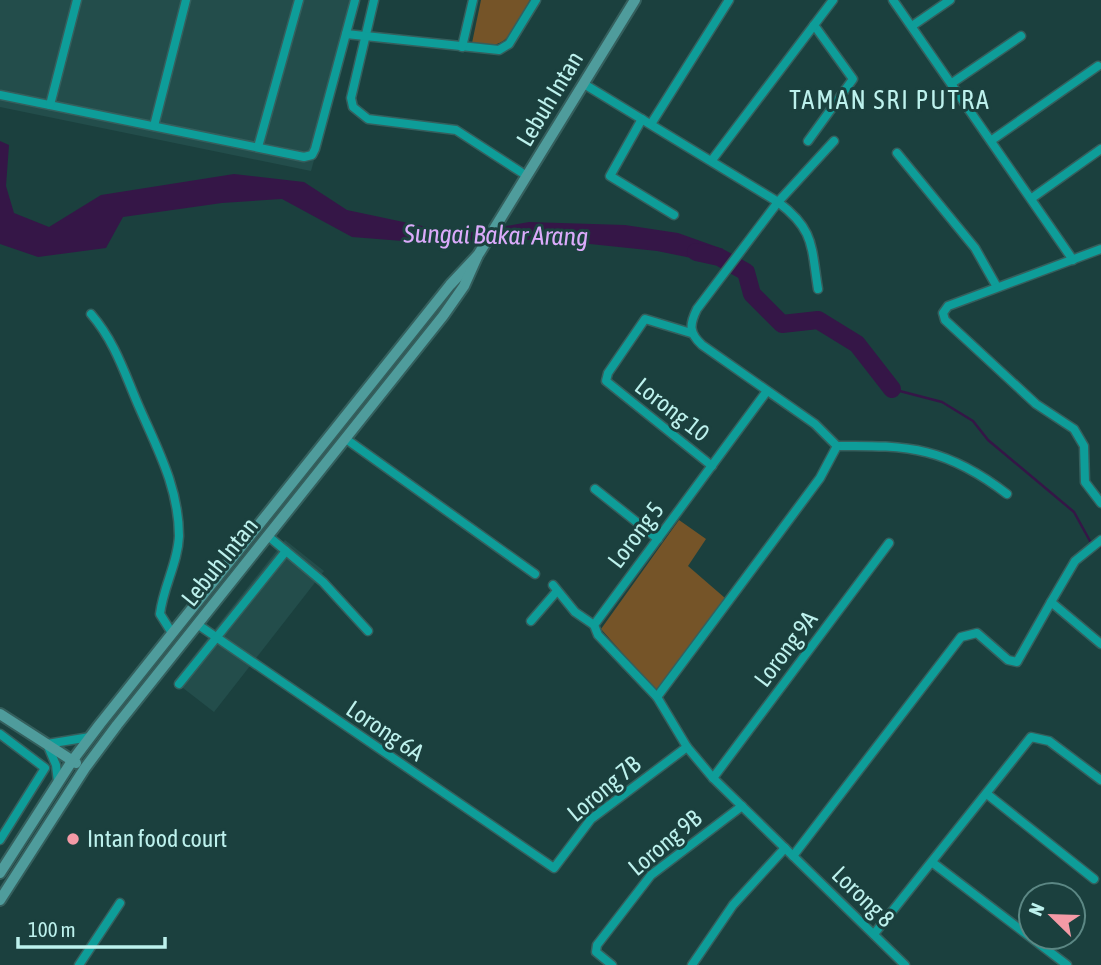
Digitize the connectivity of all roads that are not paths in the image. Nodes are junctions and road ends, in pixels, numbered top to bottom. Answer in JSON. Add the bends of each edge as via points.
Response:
{"nodes":[{"id":1,"x":76,"y":0,"type":"edge"},
{"id":2,"x":186,"y":0,"type":"edge"},
{"id":3,"x":299,"y":0,"type":"edge"},
{"id":4,"x":355,"y":0,"type":"edge"},
{"id":5,"x":374,"y":0,"type":"edge"},
{"id":6,"x":473,"y":0,"type":"edge"},
{"id":7,"x":536,"y":0,"type":"edge"},
{"id":8,"x":635,"y":0,"type":"edge"},
{"id":9,"x":729,"y":0,"type":"edge"},
{"id":10,"x":833,"y":0,"type":"edge"},
{"id":11,"x":893,"y":0,"type":"edge"},
{"id":12,"x":950,"y":0,"type":"edge"},
{"id":13,"x":814,"y":25,"type":"junction"},
{"id":14,"x":912,"y":26,"type":"junction"},
{"id":15,"x":346,"y":34,"type":"junction"},
{"id":16,"x":1021,"y":36,"type":"dead end"},
{"id":17,"x":364,"y":37,"type":"junction"},
{"id":18,"x":462,"y":47,"type":"junction"},
{"id":19,"x":1098,"y":66,"type":"dead end"},
{"id":20,"x":952,"y":83,"type":"junction"},
{"id":21,"x":584,"y":84,"type":"junction"},
{"id":22,"x":0,"y":94,"type":"edge"},
{"id":23,"x":50,"y":104,"type":"junction"},
{"id":24,"x":642,"y":119,"type":"junction"},
{"id":25,"x":651,"y":124,"type":"junction"},
{"id":26,"x":154,"y":126,"type":"junction"},
{"id":27,"x":992,"y":140,"type":"junction"},
{"id":28,"x":808,"y":141,"type":"dead end"},
{"id":29,"x":834,"y":141,"type":"dead end"},
{"id":30,"x":258,"y":147,"type":"junction"},
{"id":31,"x":1101,"y":149,"type":"edge"},
{"id":32,"x":897,"y":153,"type":"dead end"},
{"id":33,"x":712,"y":160,"type":"junction"},
{"id":34,"x":527,"y":176,"type":"junction"},
{"id":35,"x":1032,"y":198,"type":"junction"},
{"id":36,"x":778,"y":202,"type":"junction"},
{"id":37,"x":674,"y":215,"type":"dead end"},
{"id":38,"x":1101,"y":249,"type":"edge"},
{"id":39,"x":480,"y":251,"type":"junction"},
{"id":40,"x":1073,"y":260,"type":"junction"},
{"id":41,"x":997,"y":287,"type":"junction"},
{"id":42,"x":818,"y":289,"type":"dead end"},
{"id":43,"x":91,"y":314,"type":"dead end"},
{"id":44,"x":691,"y":333,"type":"junction"},
{"id":45,"x":767,"y":391,"type":"junction"},
{"id":46,"x":346,"y":439,"type":"junction"},
{"id":47,"x":837,"y":446,"type":"junction"},
{"id":48,"x":712,"y":466,"type":"junction"},
{"id":49,"x":595,"y":489,"type":"dead end"},
{"id":50,"x":1007,"y":494,"type":"dead end"},
{"id":51,"x":1101,"y":503,"type":"edge"},
{"id":52,"x":268,"y":536,"type":"junction"},
{"id":53,"x":657,"y":539,"type":"junction"},
{"id":54,"x":889,"y":543,"type":"dead end"},
{"id":55,"x":1096,"y":543,"type":"edge"},
{"id":56,"x":286,"y":551,"type":"junction"},
{"id":57,"x":535,"y":574,"type":"dead end"},
{"id":58,"x":1051,"y":602,"type":"junction"},
{"id":59,"x":531,"y":621,"type":"dead end"},
{"id":60,"x":197,"y":624,"type":"junction"},
{"id":61,"x":594,"y":625,"type":"junction"},
{"id":62,"x":368,"y":631,"type":"dead end"},
{"id":63,"x":172,"y":633,"type":"junction"},
{"id":64,"x":215,"y":639,"type":"junction"},
{"id":65,"x":1101,"y":644,"type":"edge"},
{"id":66,"x":179,"y":684,"type":"dead end"},
{"id":67,"x":657,"y":697,"type":"junction"},
{"id":68,"x":0,"y":714,"type":"edge"},
{"id":69,"x":0,"y":734,"type":"edge"},
{"id":70,"x":91,"y":736,"type":"junction"},
{"id":71,"x":47,"y":744,"type":"junction"},
{"id":72,"x":687,"y":747,"type":"junction"},
{"id":73,"x":72,"y":761,"type":"junction"},
{"id":74,"x":85,"y":768,"type":"junction"},
{"id":75,"x":713,"y":778,"type":"junction"},
{"id":76,"x":1101,"y":780,"type":"edge"},
{"id":77,"x":58,"y":782,"type":"junction"},
{"id":78,"x":987,"y":794,"type":"junction"},
{"id":79,"x":742,"y":806,"type":"junction"},
{"id":80,"x":40,"y":835,"type":"junction"},
{"id":81,"x":1,"y":840,"type":"edge"},
{"id":82,"x":15,"y":848,"type":"junction"},
{"id":83,"x":785,"y":848,"type":"junction"},
{"id":84,"x":793,"y":856,"type":"junction"},
{"id":85,"x":933,"y":863,"type":"junction"},
{"id":86,"x":554,"y":868,"type":"joint"},
{"id":87,"x":0,"y":873,"type":"edge"},
{"id":88,"x":1094,"y":879,"type":"dead end"},
{"id":89,"x":0,"y":900,"type":"edge"},
{"id":90,"x":120,"y":902,"type":"dead end"},
{"id":91,"x":874,"y":934,"type":"junction"},
{"id":92,"x":79,"y":965,"type":"edge"},
{"id":93,"x":611,"y":965,"type":"edge"},
{"id":94,"x":692,"y":965,"type":"edge"},
{"id":95,"x":905,"y":965,"type":"edge"},
{"id":96,"x":1068,"y":965,"type":"edge"}],
"edges":[{"from":1,"to":23,"type":"street"},
{"from":2,"to":26,"type":"street"},
{"from":3,"to":30,"type":"street"},
{"from":4,"to":15,"type":"street"},
{"from":5,"to":17,"type":"street"},
{"from":6,"to":18,"type":"street"},
{"from":7,"to":18,"type":"street","via":[[504,48]]},
{"from":8,"to":21,"type":"main road","name":"Lebuh Intan"},
{"from":9,"to":25,"type":"street"},
{"from":10,"to":13,"type":"street"},
{"from":11,"to":14,"type":"street"},
{"from":12,"to":14,"type":"street"},
{"from":13,"to":28,"type":"street","via":[[853,79]]},
{"from":13,"to":33,"type":"street"},
{"from":14,"to":20,"type":"street"},
{"from":15,"to":17,"type":"street"},
{"from":15,"to":30,"type":"street","via":[[312,155]]},
{"from":16,"to":20,"type":"street"},
{"from":17,"to":18,"type":"street"},
{"from":17,"to":34,"type":"street","via":[[351,98],[359,115],[456,130]]},
{"from":19,"to":27,"type":"street"},
{"from":20,"to":27,"type":"street"},
{"from":21,"to":24,"type":"street"},
{"from":21,"to":34,"type":"main road","name":"Lebuh Intan"},
{"from":22,"to":23,"type":"street"},
{"from":23,"to":26,"type":"street"},
{"from":24,"to":25,"type":"street"},
{"from":24,"to":37,"type":"street","via":[[610,176]]},
{"from":25,"to":33,"type":"street"},
{"from":26,"to":30,"type":"street"},
{"from":27,"to":35,"type":"street"},
{"from":29,"to":36,"type":"street"},
{"from":31,"to":35,"type":"street"},
{"from":32,"to":41,"type":"street","via":[[975,248]]},
{"from":33,"to":36,"type":"street"},
{"from":34,"to":39,"type":"main road","name":"Lebuh Intan"},
{"from":35,"to":40,"type":"street"},
{"from":36,"to":42,"type":"street","via":[[810,236]]},
{"from":36,"to":44,"type":"street","via":[[697,309]]},
{"from":38,"to":40,"type":"street"},
{"from":39,"to":46,"type":"main road","name":"Lebuh Intan","via":[[443,316]]},
{"from":39,"to":63,"type":"main road","name":"Lebuh Intan"},
{"from":40,"to":41,"type":"street"},
{"from":41,"to":51,"type":"street","via":[[948,306],[943,316],[1036,404],[1074,429],[1084,446],[1085,482]]},
{"from":43,"to":63,"type":"street","via":[[122,362],[172,488],[179,534],[160,614]]},
{"from":44,"to":45,"type":"street"},
{"from":44,"to":48,"type":"street","name":"Lorong 10","via":[[645,319],[606,381]]},
{"from":45,"to":47,"type":"street","via":[[815,424]]},
{"from":45,"to":48,"type":"street","name":"Lorong 5"},
{"from":46,"to":52,"type":"main road","name":"Lebuh Intan"},
{"from":46,"to":57,"type":"street"},
{"from":47,"to":50,"type":"street","via":[[921,449],[977,472]]},
{"from":47,"to":67,"type":"street","via":[[820,478]]},
{"from":48,"to":53,"type":"street","name":"Lorong 5"},
{"from":49,"to":53,"type":"street"},
{"from":52,"to":56,"type":"street"},
{"from":52,"to":60,"type":"main road","name":"Lebuh Intan"},
{"from":53,"to":61,"type":"street","name":"Lorong 5"},
{"from":54,"to":75,"type":"street","name":"Lorong 9A"},
{"from":55,"to":58,"type":"street","via":[[1065,575]]},
{"from":56,"to":62,"type":"street","via":[[323,582]]},
{"from":56,"to":64,"type":"street"},
{"from":58,"to":65,"type":"street"},
{"from":58,"to":84,"type":"street","via":[[1017,662],[977,633],[961,637]]},
{"from":59,"to":61,"type":"street","via":[[555,588],[575,612]]},
{"from":60,"to":64,"type":"street","name":"Lorong 6A"},
{"from":60,"to":74,"type":"main road","name":"Lebuh Intan"},
{"from":61,"to":67,"type":"street","via":[[598,635]]},
{"from":63,"to":70,"type":"main road","name":"Lebuh Intan"},
{"from":64,"to":66,"type":"street"},
{"from":64,"to":86,"type":"street","name":"Lorong 6A"},
{"from":67,"to":72,"type":"street","name":"Lorong 8"},
{"from":68,"to":71,"type":"main road"},
{"from":69,"to":81,"type":"street","via":[[45,768]]},
{"from":70,"to":71,"type":"street"},
{"from":70,"to":73,"type":"main road","name":"Lebuh Intan"},
{"from":71,"to":73,"type":"main road"},
{"from":71,"to":77,"type":"street"},
{"from":72,"to":75,"type":"street","name":"Lorong 8"},
{"from":72,"to":86,"type":"street","name":"Lorong 7B","via":[[591,819]]},
{"from":73,"to":74,"type":"main road"},
{"from":73,"to":77,"type":"main road","name":"Lebuh Intan"},
{"from":74,"to":80,"type":"main road","name":"Lebuh Intan"},
{"from":75,"to":79,"type":"street","name":"Lorong 8"},
{"from":76,"to":78,"type":"street","via":[[1037,736],[1026,742]]},
{"from":77,"to":82,"type":"main road","name":"Lebuh Intan"},
{"from":78,"to":85,"type":"street"},
{"from":78,"to":88,"type":"street"},
{"from":79,"to":83,"type":"street","name":"Lorong 8"},
{"from":79,"to":93,"type":"street","name":"Lorong 9B","via":[[651,875],[597,945],[596,952]]},
{"from":80,"to":82,"type":"main road","via":[[26,848]]},
{"from":80,"to":89,"type":"main road","name":"Lebuh Intan"},
{"from":81,"to":82,"type":"street"},
{"from":82,"to":87,"type":"main road","name":"Lebuh Intan"},
{"from":83,"to":84,"type":"street","name":"Lorong 8"},
{"from":83,"to":94,"type":"street","via":[[733,905]]},
{"from":84,"to":91,"type":"street","name":"Lorong 8"},
{"from":85,"to":91,"type":"street"},
{"from":85,"to":96,"type":"street"},
{"from":90,"to":92,"type":"street"},
{"from":91,"to":95,"type":"street","name":"Lorong 8"}]}
